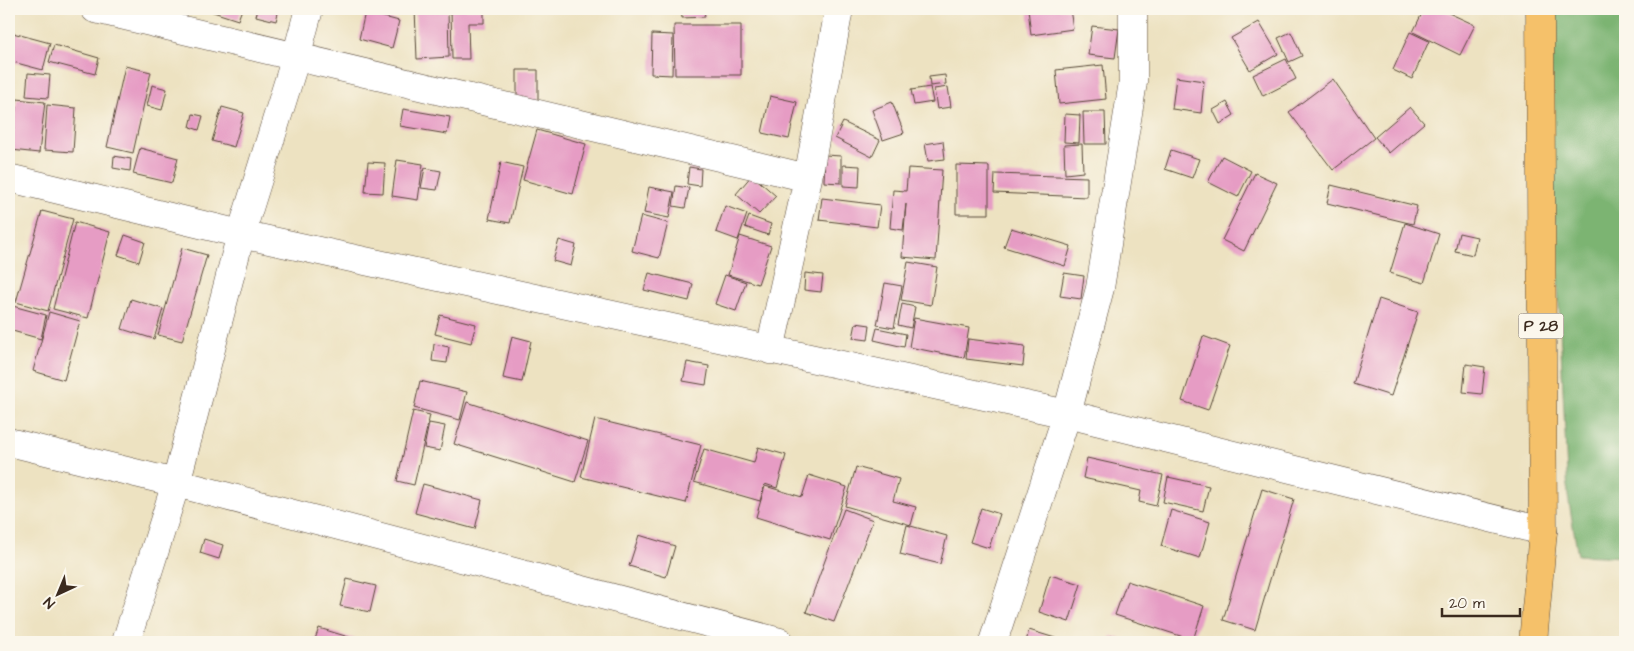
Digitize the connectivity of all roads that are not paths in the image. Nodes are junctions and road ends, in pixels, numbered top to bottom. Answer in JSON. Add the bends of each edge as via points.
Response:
{"nodes":[{"id":1,"x":95,"y":9,"type":"edge"},
{"id":2,"x":309,"y":9,"type":"edge"},
{"id":3,"x":838,"y":9,"type":"edge"},
{"id":4,"x":1133,"y":9,"type":"edge"},
{"id":5,"x":1540,"y":9,"type":"edge"},
{"id":6,"x":296,"y":56,"type":"junction"},
{"id":7,"x":9,"y":178,"type":"edge"},
{"id":8,"x":808,"y":178,"type":"junction"},
{"id":9,"x":241,"y":234,"type":"junction"},
{"id":10,"x":770,"y":350,"type":"junction"},
{"id":11,"x":1067,"y":414,"type":"junction"},
{"id":12,"x":9,"y":442,"type":"edge"},
{"id":13,"x":176,"y":483,"type":"junction"},
{"id":14,"x":1543,"y":531,"type":"junction"},
{"id":15,"x":126,"y":642,"type":"edge"},
{"id":16,"x":780,"y":642,"type":"edge"},
{"id":17,"x":994,"y":642,"type":"edge"},
{"id":18,"x":1533,"y":642,"type":"edge"}],
"edges":[{"from":1,"to":6,"type":"street"},
{"from":2,"to":6,"type":"street"},
{"from":3,"to":8,"type":"street"},
{"from":4,"to":11,"type":"street","via":[[1132,82],[1100,288]]},
{"from":5,"to":14,"type":"main road","number":"P 28"},
{"from":6,"to":8,"type":"street"},
{"from":6,"to":9,"type":"street"},
{"from":7,"to":9,"type":"street"},
{"from":8,"to":10,"type":"street"},
{"from":9,"to":10,"type":"street"},
{"from":9,"to":13,"type":"street"},
{"from":10,"to":11,"type":"street"},
{"from":11,"to":14,"type":"street"},
{"from":11,"to":17,"type":"street"},
{"from":12,"to":13,"type":"street"},
{"from":13,"to":15,"type":"street"},
{"from":13,"to":16,"type":"street"},
{"from":14,"to":18,"type":"main road","number":"P 28"}]}
